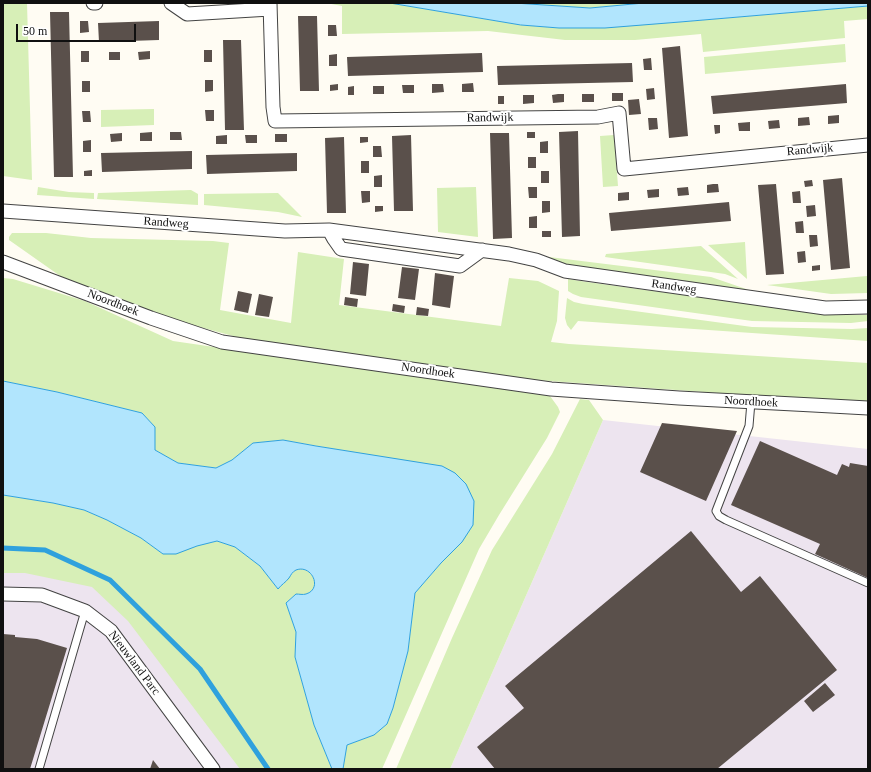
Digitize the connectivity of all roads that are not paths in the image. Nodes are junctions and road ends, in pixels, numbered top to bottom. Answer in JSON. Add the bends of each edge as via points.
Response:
{"nodes":[{"id":1,"x":93,"y":3,"type":"edge"},
{"id":2,"x":96,"y":3,"type":"edge"},
{"id":3,"x":171,"y":3,"type":"edge"},
{"id":4,"x":270,"y":6,"type":"edge"},
{"id":5,"x":868,"y":145,"type":"edge"},
{"id":6,"x":3,"y":211,"type":"edge"},
{"id":7,"x":329,"y":230,"type":"junction"},
{"id":8,"x":482,"y":250,"type":"junction"},
{"id":9,"x":3,"y":262,"type":"edge"},
{"id":10,"x":868,"y":307,"type":"edge"},
{"id":11,"x":751,"y":402,"type":"junction"},
{"id":12,"x":868,"y":408,"type":"edge"},
{"id":13,"x":868,"y":583,"type":"edge"},
{"id":14,"x":3,"y":594,"type":"edge"},
{"id":15,"x":85,"y":611,"type":"junction"},
{"id":16,"x":39,"y":769,"type":"edge"},
{"id":17,"x":213,"y":769,"type":"edge"}],
"edges":[{"from":1,"to":2,"type":"street"},
{"from":3,"to":4,"type":"street","name":"Randwijk","via":[[187,14]]},
{"from":4,"to":5,"type":"street","name":"Randwijk","via":[[272,107],[275,121],[598,117],[619,113],[624,169]]},
{"from":6,"to":7,"type":"street","name":"Randweg","via":[[285,231]]},
{"from":7,"to":8,"type":"street","name":"Randweg"},
{"from":7,"to":8,"type":"street","via":[[341,249],[460,266]]},
{"from":8,"to":10,"type":"street","name":"Randweg","via":[[536,260],[565,271],[825,308]]},
{"from":9,"to":11,"type":"street","name":"Noordhoek","via":[[222,342],[551,389]]},
{"from":11,"to":12,"type":"street","name":"Noordhoek"},
{"from":11,"to":13,"type":"lane","via":[[750,426],[716,511],[719,516]]},
{"from":14,"to":15,"type":"street","name":"Nieuwland Parc","via":[[42,595]]},
{"from":15,"to":16,"type":"lane"},
{"from":15,"to":17,"type":"street","name":"Nieuwland Parc","via":[[111,631]]}]}
